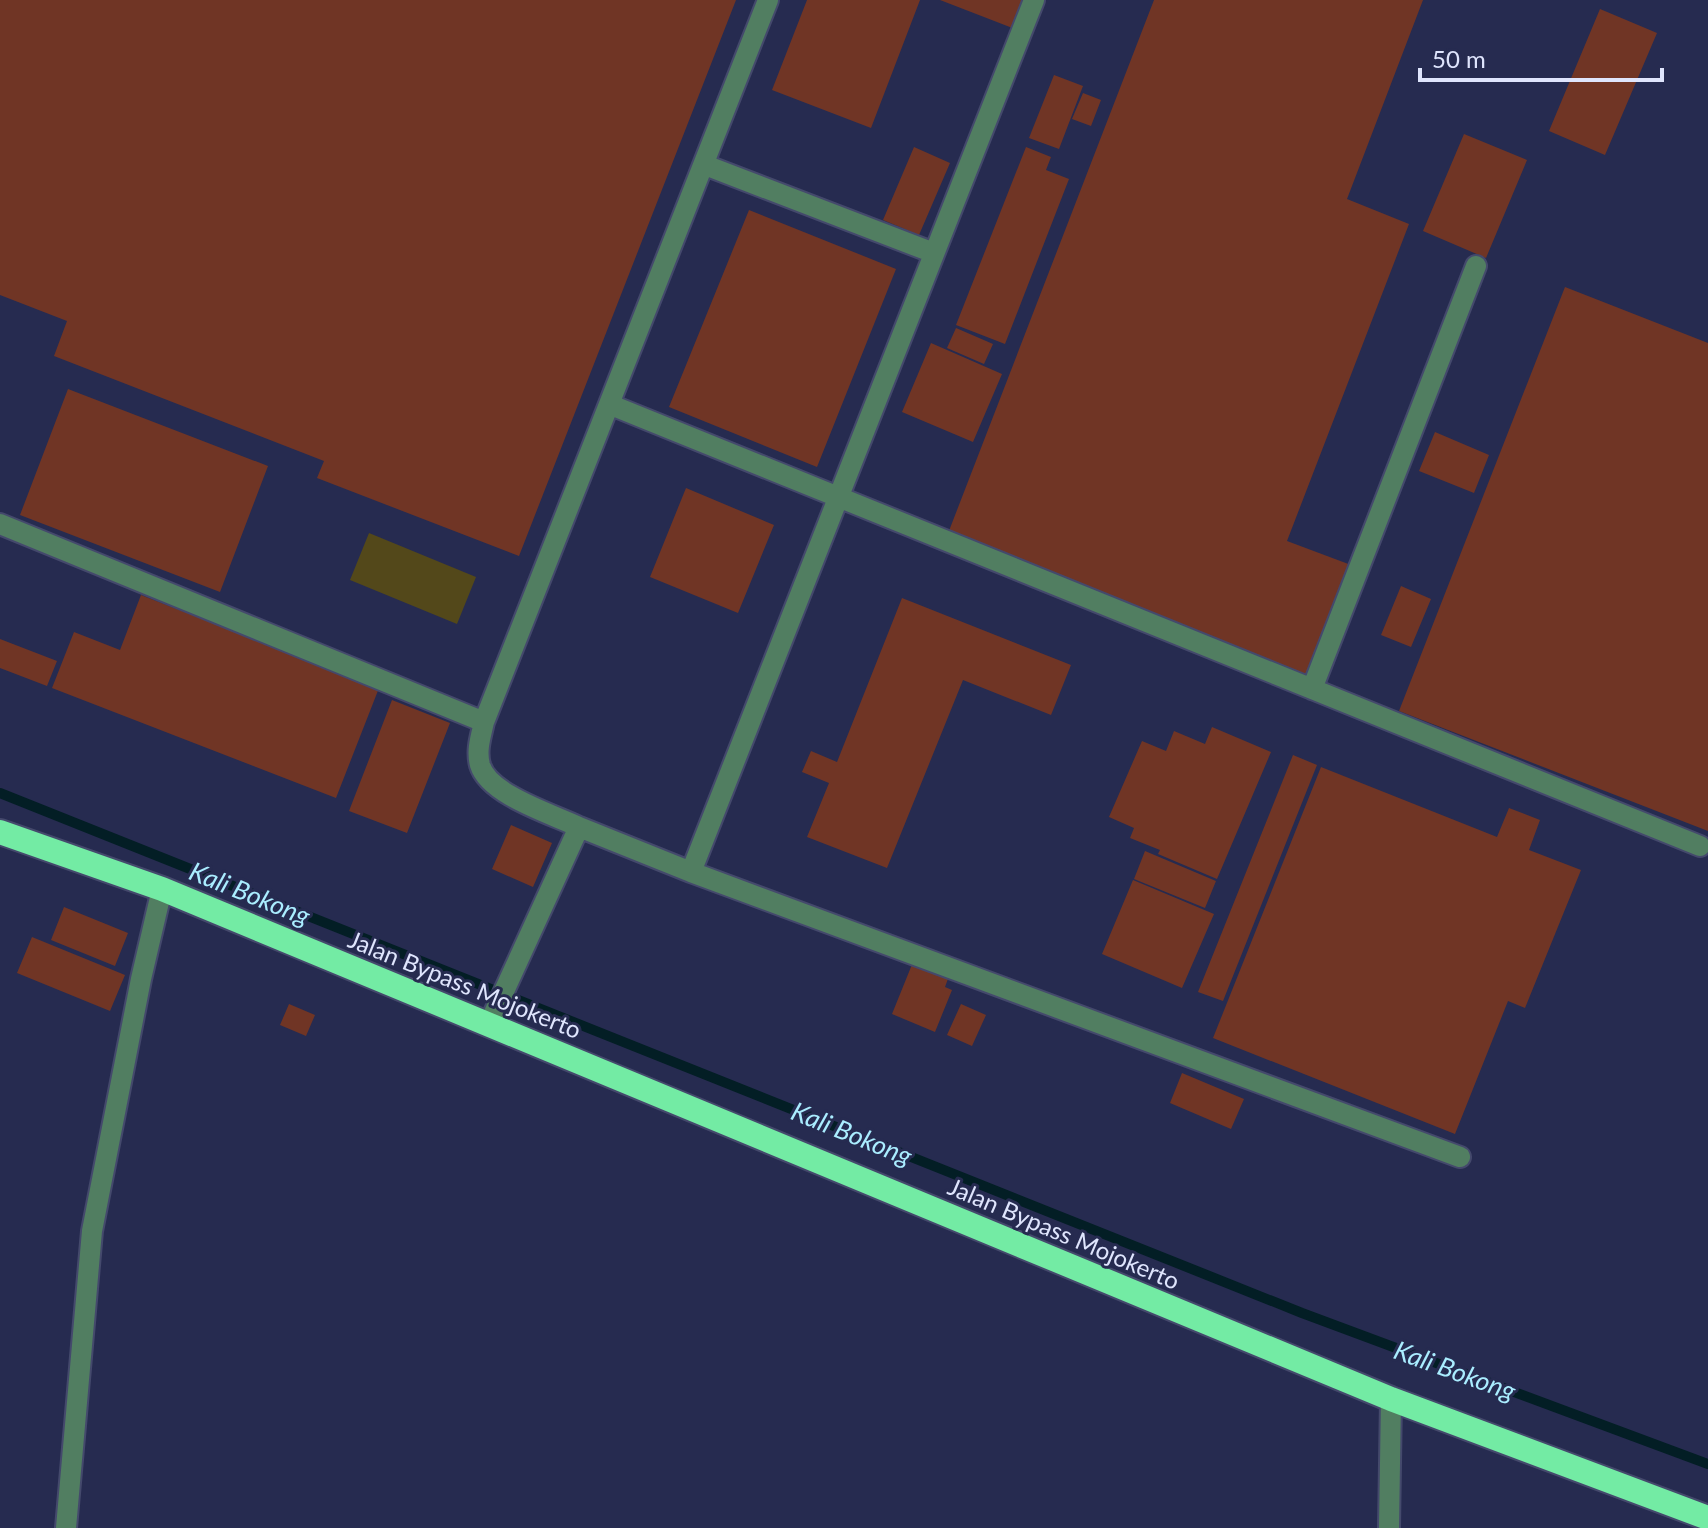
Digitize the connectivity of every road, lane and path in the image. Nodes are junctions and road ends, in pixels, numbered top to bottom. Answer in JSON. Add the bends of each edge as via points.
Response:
{"nodes":[{"id":1,"x":768,"y":0,"type":"edge"},
{"id":2,"x":1034,"y":0,"type":"edge"},
{"id":3,"x":705,"y":165,"type":"junction"},
{"id":4,"x":934,"y":253,"type":"junction"},
{"id":5,"x":1476,"y":266,"type":"dead end"},
{"id":6,"x":611,"y":405,"type":"junction"},
{"id":7,"x":838,"y":497,"type":"junction"},
{"id":8,"x":0,"y":524,"type":"edge"},
{"id":9,"x":1312,"y":689,"type":"junction"},
{"id":10,"x":484,"y":722,"type":"junction"},
{"id":11,"x":579,"y":827,"type":"junction"},
{"id":12,"x":0,"y":832,"type":"edge"},
{"id":13,"x":1700,"y":846,"type":"dead end"},
{"id":14,"x":691,"y":872,"type":"junction"},
{"id":15,"x":162,"y":889,"type":"junction"},
{"id":16,"x":494,"y":1013,"type":"junction"},
{"id":17,"x":1460,"y":1157,"type":"dead end"},
{"id":18,"x":1391,"y":1399,"type":"junction"},
{"id":19,"x":1708,"y":1518,"type":"edge"},
{"id":20,"x":66,"y":1528,"type":"edge"},
{"id":21,"x":1389,"y":1528,"type":"edge"}],
"edges":[{"from":1,"to":3,"type":"lane"},
{"from":2,"to":4,"type":"lane"},
{"from":3,"to":4,"type":"lane"},
{"from":3,"to":6,"type":"lane"},
{"from":4,"to":7,"type":"lane"},
{"from":5,"to":9,"type":"lane"},
{"from":6,"to":7,"type":"lane"},
{"from":6,"to":10,"type":"lane"},
{"from":7,"to":9,"type":"lane"},
{"from":7,"to":14,"type":"lane"},
{"from":8,"to":10,"type":"lane"},
{"from":9,"to":13,"type":"lane"},
{"from":10,"to":11,"type":"lane","via":[[478,748],[488,780]]},
{"from":11,"to":14,"type":"lane"},
{"from":11,"to":16,"type":"lane"},
{"from":12,"to":15,"type":"highway","name":"Jalan Bypass Mojokerto"},
{"from":14,"to":17,"type":"lane"},
{"from":15,"to":16,"type":"highway","name":"Jalan Bypass Mojokerto"},
{"from":15,"to":20,"type":"lane","via":[[92,1231]]},
{"from":16,"to":18,"type":"highway","name":"Jalan Bypass Mojokerto"},
{"from":18,"to":19,"type":"highway","name":"Jalan Bypass Mojokerto"},
{"from":18,"to":21,"type":"lane"}]}
